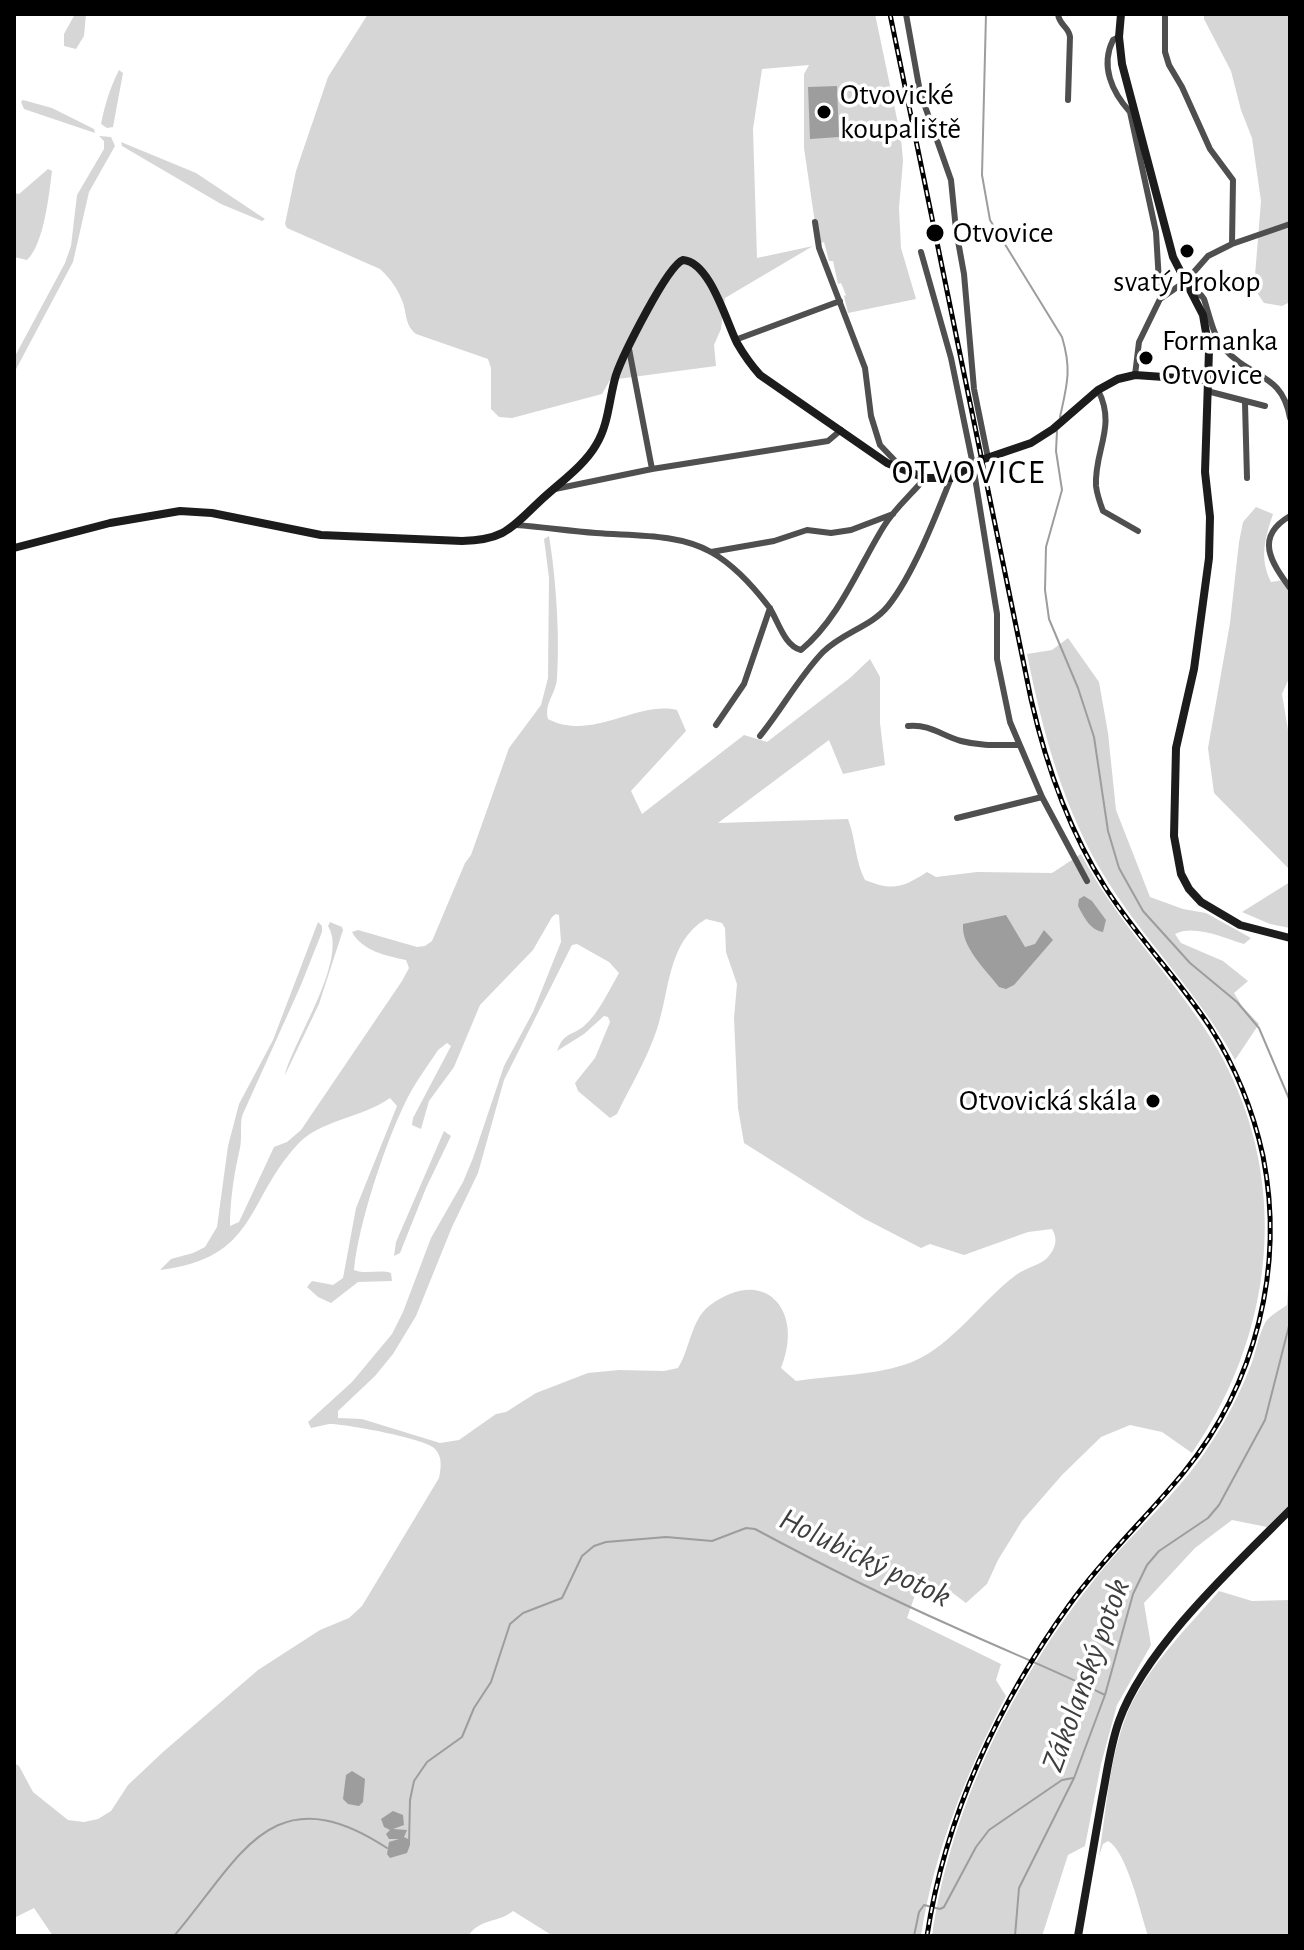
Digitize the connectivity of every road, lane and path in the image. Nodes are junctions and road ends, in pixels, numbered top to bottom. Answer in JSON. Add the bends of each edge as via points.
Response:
{"nodes":[{"id":1,"x":906,"y":14,"type":"edge"},
{"id":2,"x":1058,"y":14,"type":"edge"},
{"id":3,"x":1121,"y":14,"type":"edge"},
{"id":4,"x":1165,"y":14,"type":"edge"},
{"id":5,"x":1119,"y":37,"type":"junction"},
{"id":6,"x":1068,"y":100,"type":"dead end"},
{"id":7,"x":1132,"y":110,"type":"junction"},
{"id":8,"x":815,"y":222,"type":"dead end"},
{"id":9,"x":1290,"y":224,"type":"edge"},
{"id":10,"x":1232,"y":244,"type":"junction"},
{"id":11,"x":921,"y":252,"type":"dead end"},
{"id":12,"x":1186,"y":281,"type":"junction"},
{"id":13,"x":1195,"y":297,"type":"junction"},
{"id":14,"x":1160,"y":299,"type":"junction"},
{"id":15,"x":840,"y":301,"type":"junction"},
{"id":16,"x":735,"y":340,"type":"junction"},
{"id":17,"x":629,"y":349,"type":"junction"},
{"id":18,"x":1135,"y":375,"type":"junction"},
{"id":19,"x":1207,"y":380,"type":"junction"},
{"id":20,"x":1098,"y":390,"type":"junction"},
{"id":21,"x":1207,"y":391,"type":"junction"},
{"id":22,"x":1245,"y":403,"type":"junction"},
{"id":23,"x":1265,"y":406,"type":"dead end"},
{"id":24,"x":1290,"y":418,"type":"edge"},
{"id":25,"x":841,"y":430,"type":"junction"},
{"id":26,"x":988,"y":458,"type":"junction"},
{"id":27,"x":973,"y":465,"type":"junction"},
{"id":28,"x":652,"y":469,"type":"junction"},
{"id":29,"x":903,"y":469,"type":"junction"},
{"id":30,"x":925,"y":478,"type":"junction"},
{"id":31,"x":951,"y":478,"type":"junction"},
{"id":32,"x":1247,"y":478,"type":"dead end"},
{"id":33,"x":552,"y":490,"type":"junction"},
{"id":34,"x":894,"y":513,"type":"junction"},
{"id":35,"x":1290,"y":516,"type":"edge"},
{"id":36,"x":516,"y":525,"type":"junction"},
{"id":37,"x":1138,"y":531,"type":"dead end"},
{"id":38,"x":14,"y":548,"type":"edge"},
{"id":39,"x":711,"y":552,"type":"junction"},
{"id":40,"x":1290,"y":588,"type":"edge"},
{"id":41,"x":770,"y":608,"type":"junction"},
{"id":42,"x":716,"y":725,"type":"dead end"},
{"id":43,"x":908,"y":726,"type":"dead end"},
{"id":44,"x":760,"y":736,"type":"dead end"},
{"id":45,"x":1018,"y":745,"type":"junction"},
{"id":46,"x":1042,"y":797,"type":"junction"},
{"id":47,"x":957,"y":818,"type":"dead end"},
{"id":48,"x":1087,"y":881,"type":"dead end"},
{"id":49,"x":1290,"y":938,"type":"edge"},
{"id":50,"x":1290,"y":1510,"type":"edge"},
{"id":51,"x":1078,"y":1936,"type":"edge"}],
"edges":[{"from":1,"to":26,"type":"street","via":[[920,92],[951,180],[974,389]]},
{"from":2,"to":6,"type":"street","via":[[1070,32]]},
{"from":3,"to":5,"type":"main road"},
{"from":4,"to":10,"type":"street","via":[[1166,57],[1210,149],[1233,180]]},
{"from":5,"to":7,"type":"main road"},
{"from":5,"to":7,"type":"street","via":[[1109,47],[1108,69],[1117,97]]},
{"from":7,"to":12,"type":"main road","via":[[1173,257]]},
{"from":7,"to":14,"type":"street","via":[[1156,232]]},
{"from":8,"to":15,"type":"street","via":[[819,248]]},
{"from":9,"to":10,"type":"street"},
{"from":10,"to":12,"type":"street","via":[[1208,256]]},
{"from":11,"to":27,"type":"street","via":[[951,358]]},
{"from":12,"to":13,"type":"main road"},
{"from":12,"to":14,"type":"street"},
{"from":13,"to":19,"type":"main road","via":[[1209,341]]},
{"from":13,"to":24,"type":"street","via":[[1204,299],[1222,346],[1286,397]]},
{"from":14,"to":18,"type":"street","via":[[1139,342]]},
{"from":15,"to":16,"type":"street"},
{"from":15,"to":29,"type":"street","via":[[865,368],[880,445]]},
{"from":16,"to":17,"type":"main road","via":[[705,275],[683,260],[664,279]]},
{"from":16,"to":25,"type":"main road","via":[[760,375]]},
{"from":17,"to":28,"type":"street"},
{"from":17,"to":33,"type":"main road","via":[[595,447]]},
{"from":18,"to":19,"type":"main road"},
{"from":18,"to":20,"type":"main road"},
{"from":19,"to":21,"type":"main road"},
{"from":20,"to":26,"type":"main road","via":[[1031,443]]},
{"from":20,"to":37,"type":"street","via":[[1107,416],[1096,482],[1103,511]]},
{"from":21,"to":22,"type":"street"},
{"from":21,"to":49,"type":"main road","via":[[1209,558],[1194,669],[1176,748],[1174,836],[1181,874],[1201,902],[1240,925]]},
{"from":22,"to":23,"type":"street"},
{"from":22,"to":32,"type":"street"},
{"from":25,"to":28,"type":"street","via":[[828,441]]},
{"from":25,"to":29,"type":"main road"},
{"from":26,"to":27,"type":"main road"},
{"from":27,"to":31,"type":"main road"},
{"from":27,"to":45,"type":"street","via":[[997,614],[997,659]]},
{"from":28,"to":33,"type":"street"},
{"from":29,"to":30,"type":"main road"},
{"from":30,"to":31,"type":"main road"},
{"from":30,"to":34,"type":"street"},
{"from":31,"to":44,"type":"street","via":[[888,606],[871,623],[823,652]]},
{"from":33,"to":36,"type":"main road"},
{"from":34,"to":39,"type":"street","via":[[851,530],[807,530]]},
{"from":34,"to":41,"type":"street","via":[[813,641],[801,650],[795,648]]},
{"from":35,"to":40,"type":"street","via":[[1274,528],[1269,543],[1276,570]]},
{"from":36,"to":38,"type":"main road","via":[[489,540],[462,541],[321,535],[180,511]]},
{"from":36,"to":39,"type":"street","via":[[644,536]]},
{"from":39,"to":41,"type":"street","via":[[738,572]]},
{"from":41,"to":42,"type":"street","via":[[744,684]]},
{"from":43,"to":45,"type":"street","via":[[924,725],[980,745]]},
{"from":45,"to":46,"type":"street"},
{"from":46,"to":47,"type":"street"},
{"from":46,"to":48,"type":"street"},
{"from":50,"to":51,"type":"main road","via":[[1207,1594],[1156,1656],[1126,1704],[1111,1754]]}]}
